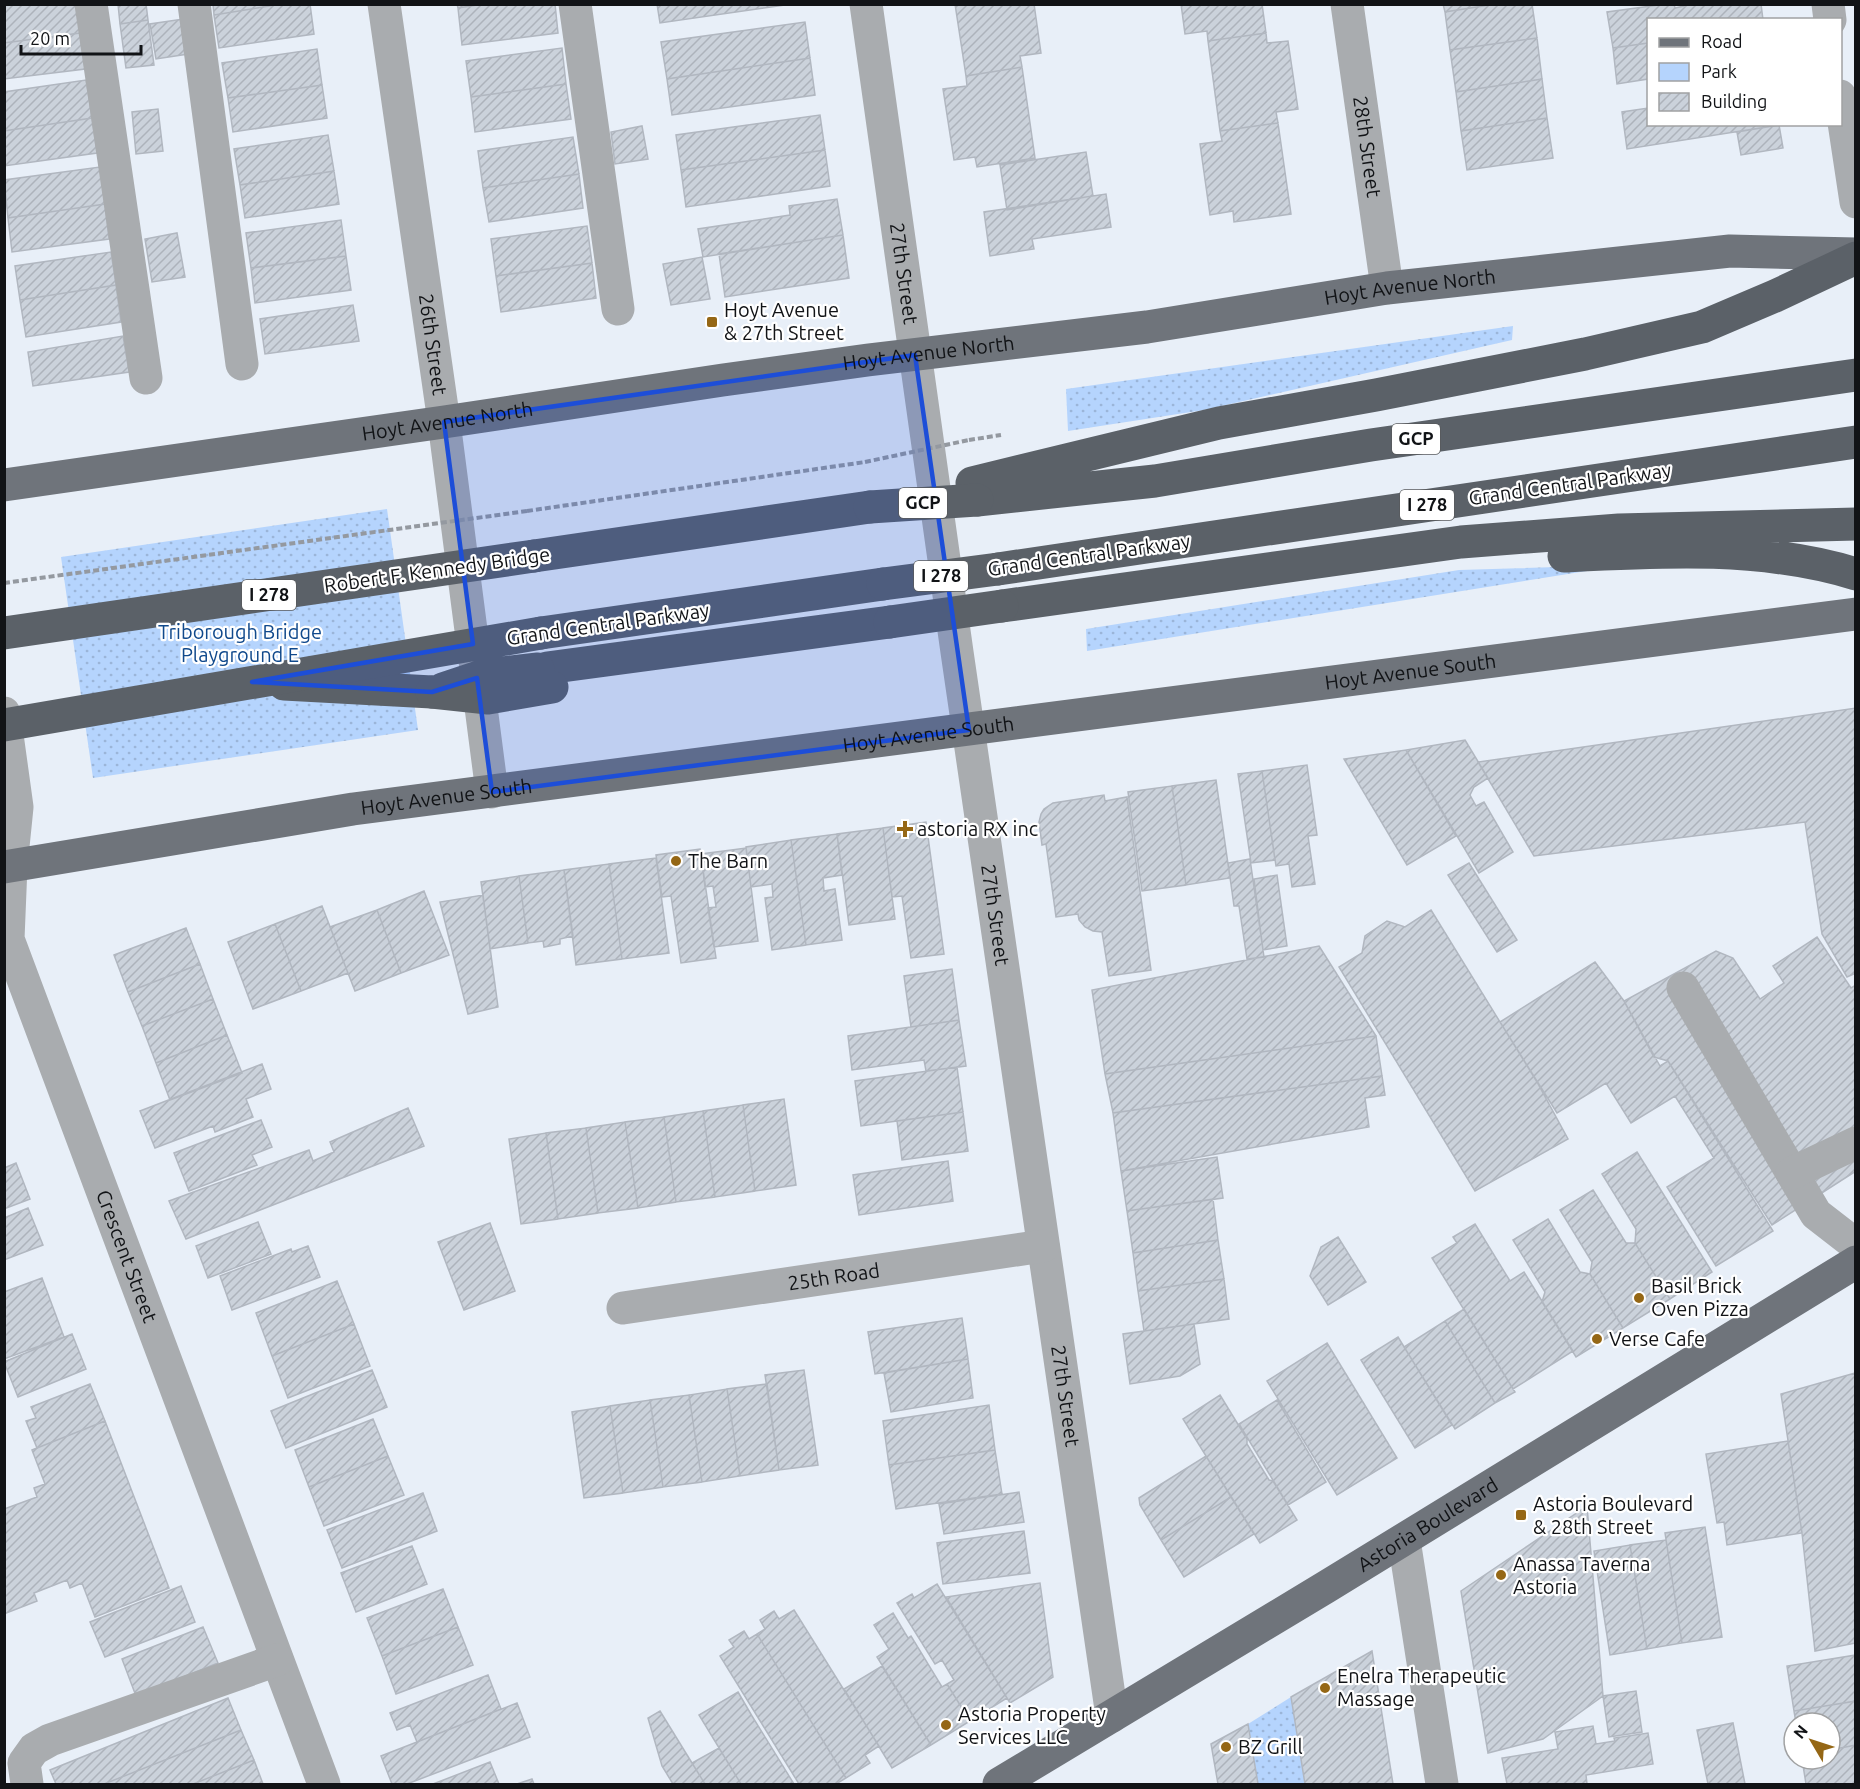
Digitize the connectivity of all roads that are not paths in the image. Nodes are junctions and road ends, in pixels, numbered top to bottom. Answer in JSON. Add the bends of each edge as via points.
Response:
{"nodes":[{"id":1,"x":91,"y":4,"type":"edge"},
{"id":2,"x":194,"y":4,"type":"edge"},
{"id":3,"x":384,"y":4,"type":"edge"},
{"id":4,"x":575,"y":4,"type":"edge"},
{"id":5,"x":866,"y":4,"type":"edge"},
{"id":6,"x":1347,"y":4,"type":"edge"},
{"id":7,"x":1842,"y":109,"type":"edge"},
{"id":8,"x":1856,"y":202,"type":"edge"},
{"id":9,"x":1856,"y":256,"type":"edge"},
{"id":10,"x":1387,"y":288,"type":"junction"},
{"id":11,"x":618,"y":309,"type":"dead end"},
{"id":12,"x":915,"y":355,"type":"junction"},
{"id":13,"x":242,"y":364,"type":"dead end"},
{"id":14,"x":1856,"y":375,"type":"edge"},
{"id":15,"x":146,"y":378,"type":"dead end"},
{"id":16,"x":444,"y":422,"type":"junction"},
{"id":17,"x":1856,"y":442,"type":"edge"},
{"id":18,"x":4,"y":485,"type":"edge"},
{"id":19,"x":974,"y":491,"type":"junction"},
{"id":20,"x":870,"y":507,"type":"joint"},
{"id":21,"x":1856,"y":524,"type":"edge"},
{"id":22,"x":1856,"y":573,"type":"edge"},
{"id":23,"x":1856,"y":614,"type":"edge"},
{"id":24,"x":1004,"y":617,"type":"junction"},
{"id":25,"x":4,"y":633,"type":"edge"},
{"id":26,"x":252,"y":682,"type":"junction"},
{"id":27,"x":4,"y":713,"type":"edge"},
{"id":28,"x":4,"y":725,"type":"edge"},
{"id":29,"x":969,"y":730,"type":"junction"},
{"id":30,"x":492,"y":792,"type":"junction"},
{"id":31,"x":8,"y":867,"type":"edge"},
{"id":32,"x":1683,"y":988,"type":"dead end"},
{"id":33,"x":1856,"y":1143,"type":"edge"},
{"id":34,"x":1792,"y":1173,"type":"junction"},
{"id":35,"x":1856,"y":1245,"type":"edge"},
{"id":36,"x":1043,"y":1246,"type":"junction"},
{"id":37,"x":1856,"y":1263,"type":"edge"},
{"id":38,"x":623,"y":1308,"type":"dead end"},
{"id":39,"x":1404,"y":1540,"type":"junction"},
{"id":40,"x":277,"y":1660,"type":"junction"},
{"id":41,"x":1112,"y":1716,"type":"junction"},
{"id":42,"x":27,"y":1785,"type":"edge"},
{"id":43,"x":324,"y":1785,"type":"edge"},
{"id":44,"x":999,"y":1785,"type":"edge"},
{"id":45,"x":1442,"y":1785,"type":"edge"}],
"edges":[{"from":1,"to":15,"type":"street"},
{"from":2,"to":13,"type":"street"},
{"from":3,"to":16,"type":"street","name":"26th Street"},
{"from":4,"to":11,"type":"street"},
{"from":5,"to":12,"type":"street","name":"27th Street"},
{"from":6,"to":10,"type":"street","name":"28th Street"},
{"from":7,"to":8,"type":"street"},
{"from":9,"to":10,"type":"main road","name":"Hoyt Avenue North","via":[[1730,251]]},
{"from":9,"to":19,"type":"highway","via":[[1775,297],[1702,327],[1585,354],[1219,423]]},
{"from":10,"to":12,"type":"main road","name":"Hoyt Avenue North","via":[[1147,327]]},
{"from":12,"to":16,"type":"main road","name":"Hoyt Avenue North"},
{"from":12,"to":29,"type":"street","name":"27th Street"},
{"from":14,"to":19,"type":"highway","number":"GCP","via":[[1371,445],[1155,482]]},
{"from":16,"to":18,"type":"main road","name":"Hoyt Avenue North"},
{"from":16,"to":30,"type":"street","name":"26th Street"},
{"from":17,"to":26,"type":"highway","name":"Grand Central Parkway","number":"I 278","bridge":true,"via":[[541,633]]},
{"from":19,"to":20,"type":"highway","number":"GCP","bridge":true},
{"from":20,"to":25,"type":"highway","name":"Robert F. Kennedy Bridge","number":"I 278","bridge":true},
{"from":21,"to":24,"type":"highway","via":[[1619,530],[1461,542]]},
{"from":22,"to":24,"type":"highway","via":[[1768,557],[1635,552],[1486,560]]},
{"from":23,"to":29,"type":"main road","name":"Hoyt Avenue South"},
{"from":24,"to":26,"type":"highway","bridge":true,"via":[[550,677],[488,699]]},
{"from":26,"to":28,"type":"highway","number":"I 278","bridge":true},
{"from":27,"to":31,"type":"street","name":"Crescent Street","via":[[17,807]]},
{"from":29,"to":30,"type":"main road","name":"Hoyt Avenue South"},
{"from":29,"to":36,"type":"street","name":"27th Street"},
{"from":30,"to":31,"type":"main road","name":"Hoyt Avenue South","via":[[353,809]]},
{"from":31,"to":40,"type":"street","name":"Crescent Street","via":[[8,939]]},
{"from":32,"to":34,"type":"street"},
{"from":33,"to":34,"type":"street"},
{"from":34,"to":35,"type":"street","via":[[1816,1214]]},
{"from":36,"to":38,"type":"street","name":"25th Road"},
{"from":36,"to":41,"type":"street","name":"27th Street"},
{"from":37,"to":39,"type":"main road","name":"Astoria Boulevard"},
{"from":39,"to":41,"type":"main road","name":"Astoria Boulevard"},
{"from":39,"to":45,"type":"street"},
{"from":40,"to":42,"type":"street","via":[[50,1740],[34,1749],[24,1763]]},
{"from":40,"to":43,"type":"street","name":"Crescent Street"},
{"from":41,"to":44,"type":"main road","name":"Astoria Boulevard"}]}
